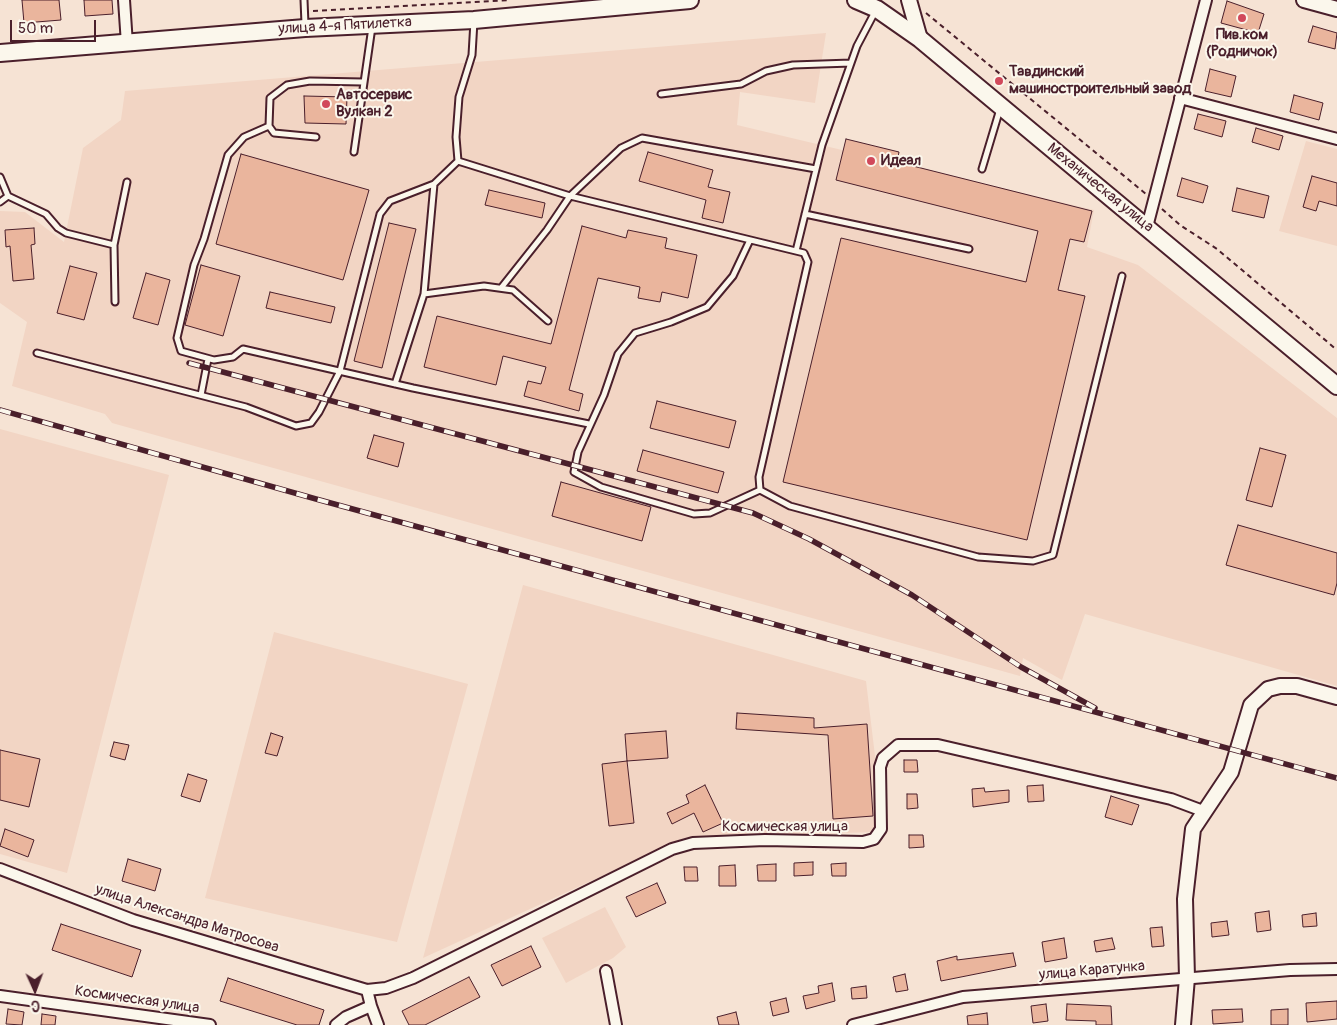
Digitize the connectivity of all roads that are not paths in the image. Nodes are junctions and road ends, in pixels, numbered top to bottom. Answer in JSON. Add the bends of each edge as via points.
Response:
{"nodes":[{"id":1,"x":124,"y":0,"type":"edge"},
{"id":2,"x":304,"y":0,"type":"edge"},
{"id":3,"x":690,"y":0,"type":"edge"},
{"id":4,"x":856,"y":0,"type":"edge"},
{"id":5,"x":909,"y":0,"type":"edge"},
{"id":6,"x":1206,"y":0,"type":"edge"},
{"id":7,"x":1304,"y":0,"type":"edge"},
{"id":8,"x":610,"y":4,"type":"edge"},
{"id":9,"x":877,"y":9,"type":"junction"},
{"id":10,"x":1337,"y":9,"type":"edge"},
{"id":11,"x":474,"y":20,"type":"junction"},
{"id":12,"x":373,"y":24,"type":"junction"},
{"id":13,"x":305,"y":28,"type":"junction"},
{"id":14,"x":920,"y":39,"type":"junction"},
{"id":15,"x":127,"y":44,"type":"junction"},
{"id":16,"x":0,"y":52,"type":"edge"},
{"id":17,"x":851,"y":64,"type":"junction"},
{"id":18,"x":363,"y":82,"type":"junction"},
{"id":19,"x":661,"y":94,"type":"dead end"},
{"id":20,"x":1180,"y":98,"type":"junction"},
{"id":21,"x":1000,"y":106,"type":"junction"},
{"id":22,"x":269,"y":126,"type":"junction"},
{"id":23,"x":316,"y":137,"type":"dead end"},
{"id":24,"x":1337,"y":139,"type":"edge"},
{"id":25,"x":354,"y":152,"type":"dead end"},
{"id":26,"x":458,"y":161,"type":"junction"},
{"id":27,"x":816,"y":169,"type":"junction"},
{"id":28,"x":982,"y":169,"type":"dead end"},
{"id":29,"x":0,"y":177,"type":"edge"},
{"id":30,"x":128,"y":182,"type":"dead end"},
{"id":31,"x":434,"y":184,"type":"junction"},
{"id":32,"x":8,"y":196,"type":"junction"},
{"id":33,"x":570,"y":196,"type":"junction"},
{"id":34,"x":0,"y":202,"type":"edge"},
{"id":35,"x":805,"y":214,"type":"junction"},
{"id":36,"x":1147,"y":227,"type":"junction"},
{"id":37,"x":750,"y":240,"type":"junction"},
{"id":38,"x":114,"y":245,"type":"junction"},
{"id":39,"x":969,"y":249,"type":"dead end"},
{"id":40,"x":796,"y":251,"type":"junction"},
{"id":41,"x":1122,"y":276,"type":"dead end"},
{"id":42,"x":501,"y":288,"type":"junction"},
{"id":43,"x":424,"y":294,"type":"junction"},
{"id":44,"x":115,"y":302,"type":"dead end"},
{"id":45,"x":548,"y":321,"type":"dead end"},
{"id":46,"x":38,"y":353,"type":"dead end"},
{"id":47,"x":208,"y":358,"type":"junction"},
{"id":48,"x":340,"y":371,"type":"junction"},
{"id":49,"x":395,"y":384,"type":"junction"},
{"id":50,"x":1337,"y":386,"type":"edge"},
{"id":51,"x":201,"y":395,"type":"junction"},
{"id":52,"x":589,"y":424,"type":"junction"},
{"id":53,"x":760,"y":490,"type":"junction"},
{"id":54,"x":1337,"y":697,"type":"edge"},
{"id":55,"x":1203,"y":811,"type":"junction"},
{"id":56,"x":0,"y":869,"type":"edge"},
{"id":57,"x":1337,"y":969,"type":"edge"},
{"id":58,"x":606,"y":971,"type":"dead end"},
{"id":59,"x":1187,"y":978,"type":"junction"},
{"id":60,"x":367,"y":990,"type":"junction"},
{"id":61,"x":0,"y":996,"type":"edge"},
{"id":62,"x":372,"y":1006,"type":"junction"},
{"id":63,"x":210,"y":1025,"type":"edge"},
{"id":64,"x":336,"y":1025,"type":"edge"},
{"id":65,"x":378,"y":1025,"type":"edge"},
{"id":66,"x":616,"y":1025,"type":"edge"},
{"id":67,"x":853,"y":1025,"type":"edge"},
{"id":68,"x":1183,"y":1025,"type":"edge"}],
"edges":[{"from":1,"to":15,"type":"street"},
{"from":2,"to":13,"type":"lane"},
{"from":3,"to":8,"type":"main road","name":"улица 4-я Пятилетка"},
{"from":4,"to":9,"type":"main road","name":"Механическая улица"},
{"from":5,"to":14,"type":"street"},
{"from":6,"to":20,"type":"street"},
{"from":7,"to":10,"type":"street"},
{"from":8,"to":11,"type":"main road","name":"улица 4-я Пятилетка"},
{"from":9,"to":14,"type":"main road","name":"Механическая улица"},
{"from":9,"to":17,"type":"lane"},
{"from":11,"to":12,"type":"main road","name":"улица 4-я Пятилетка"},
{"from":11,"to":26,"type":"lane","via":[[472,55],[459,96]]},
{"from":12,"to":13,"type":"main road","name":"улица 4-я Пятилетка"},
{"from":12,"to":18,"type":"lane"},
{"from":13,"to":15,"type":"main road","name":"улица 4-я Пятилетка"},
{"from":14,"to":21,"type":"main road","name":"Механическая улица"},
{"from":15,"to":16,"type":"main road","name":"улица 4-я Пятилетка"},
{"from":17,"to":19,"type":"lane","via":[[793,65],[766,71],[741,84]]},
{"from":17,"to":27,"type":"lane"},
{"from":18,"to":22,"type":"lane","via":[[310,81],[286,85],[270,98]]},
{"from":18,"to":25,"type":"lane"},
{"from":20,"to":24,"type":"street"},
{"from":20,"to":36,"type":"street"},
{"from":21,"to":28,"type":"lane"},
{"from":21,"to":36,"type":"main road","name":"Механическая улица"},
{"from":22,"to":23,"type":"lane","via":[[274,133]]},
{"from":22,"to":47,"type":"lane","via":[[244,137],[228,155],[194,265],[177,338],[181,351]]},
{"from":26,"to":31,"type":"lane"},
{"from":26,"to":33,"type":"lane"},
{"from":27,"to":33,"type":"lane","via":[[642,138],[621,148]]},
{"from":27,"to":35,"type":"lane"},
{"from":29,"to":32,"type":"lane"},
{"from":30,"to":38,"type":"lane"},
{"from":31,"to":43,"type":"lane"},
{"from":31,"to":48,"type":"lane","via":[[390,201],[380,214]]},
{"from":32,"to":34,"type":"lane"},
{"from":32,"to":38,"type":"lane","via":[[46,214],[66,233]]},
{"from":33,"to":37,"type":"lane"},
{"from":33,"to":42,"type":"lane"},
{"from":35,"to":39,"type":"lane"},
{"from":35,"to":40,"type":"lane"},
{"from":36,"to":50,"type":"main road","name":"Механическая улица"},
{"from":37,"to":40,"type":"lane"},
{"from":37,"to":52,"type":"lane","via":[[733,276],[707,307],[635,333],[618,354],[604,395]]},
{"from":38,"to":44,"type":"lane"},
{"from":40,"to":53,"type":"lane","via":[[804,253],[808,262],[759,477]]},
{"from":41,"to":53,"type":"lane","via":[[1053,555],[1033,561],[978,557],[790,506]]},
{"from":42,"to":43,"type":"lane","via":[[484,286]]},
{"from":42,"to":45,"type":"lane","via":[[513,290]]},
{"from":43,"to":49,"type":"lane"},
{"from":46,"to":51,"type":"lane"},
{"from":47,"to":48,"type":"lane","via":[[233,357],[243,349]]},
{"from":47,"to":51,"type":"lane"},
{"from":48,"to":49,"type":"lane"},
{"from":48,"to":51,"type":"lane","via":[[311,423],[296,426],[246,407]]},
{"from":49,"to":52,"type":"lane"},
{"from":52,"to":53,"type":"lane","via":[[574,472],[602,487],[694,514],[710,513]]},
{"from":54,"to":55,"type":"street","via":[[1297,686],[1280,686],[1268,689],[1250,704],[1231,772]]},
{"from":55,"to":59,"type":"street","via":[[1193,829],[1189,851],[1185,899]]},
{"from":55,"to":60,"type":"street","name":"Космическая улица","via":[[1171,798],[938,745],[898,745],[883,758],[880,767],[881,829],[874,839],[863,842],[765,840],[702,843],[672,849],[414,978],[386,988]]},
{"from":56,"to":60,"type":"street","name":"улица Александра Матросова","via":[[133,920]]},
{"from":57,"to":59,"type":"street","name":"улица Каратунка"},
{"from":58,"to":66,"type":"street"},
{"from":59,"to":67,"type":"street","name":"улица Каратунка","via":[[963,997]]},
{"from":59,"to":68,"type":"street"},
{"from":60,"to":62,"type":"street"},
{"from":61,"to":63,"type":"street","name":"Космическая улица"},
{"from":62,"to":64,"type":"street"},
{"from":62,"to":65,"type":"street"}]}
